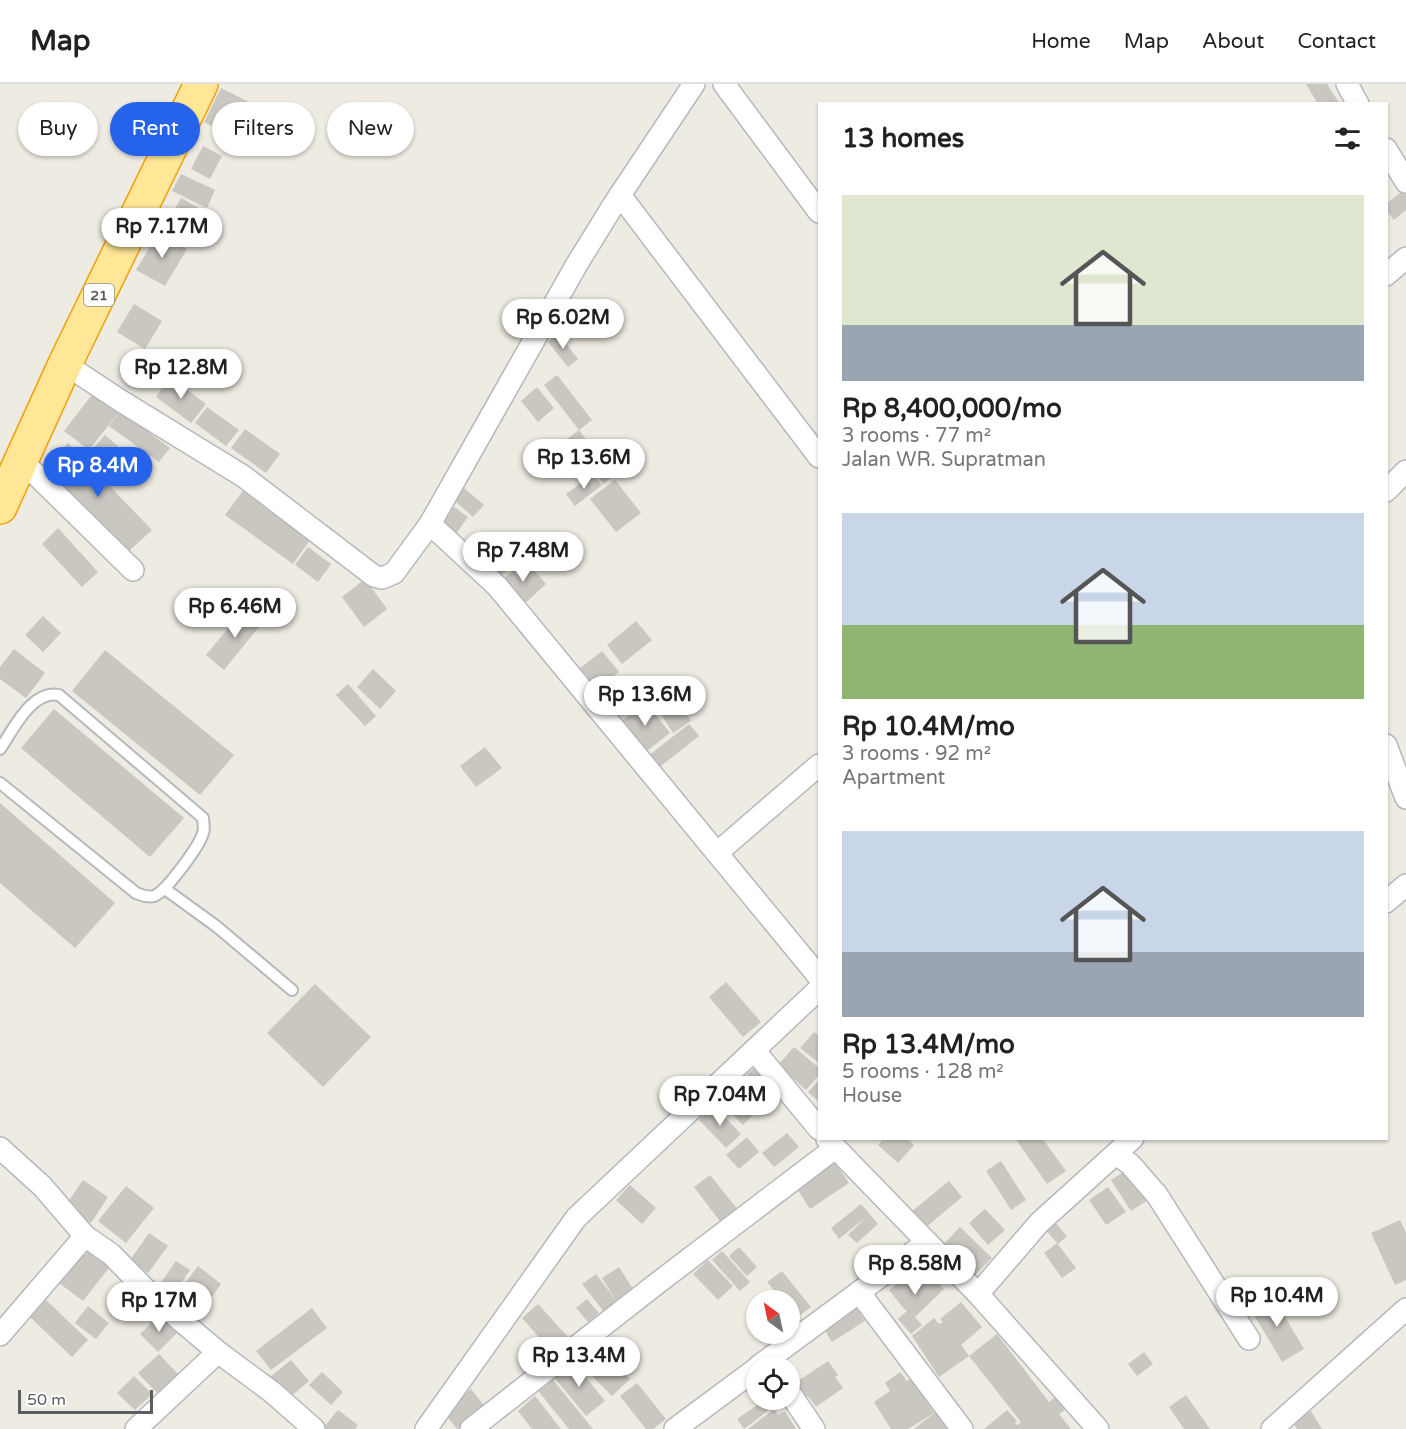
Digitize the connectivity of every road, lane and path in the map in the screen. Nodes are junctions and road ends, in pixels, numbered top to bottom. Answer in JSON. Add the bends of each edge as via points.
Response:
{"nodes":[{"id":1,"x":201,"y":84,"type":"edge"},
{"id":2,"x":694,"y":84,"type":"edge"},
{"id":3,"x":724,"y":84,"type":"edge"},
{"id":4,"x":1347,"y":84,"type":"edge"},
{"id":5,"x":1357,"y":102,"type":"edge"},
{"id":6,"x":1388,"y":152,"type":"edge"},
{"id":7,"x":1406,"y":182,"type":"edge"},
{"id":8,"x":620,"y":195,"type":"junction"},
{"id":9,"x":818,"y":211,"type":"edge"},
{"id":10,"x":1406,"y":258,"type":"edge"},
{"id":11,"x":1388,"y":273,"type":"edge"},
{"id":12,"x":65,"y":364,"type":"junction"},
{"id":13,"x":818,"y":455,"type":"edge"},
{"id":14,"x":21,"y":460,"type":"junction"},
{"id":15,"x":1406,"y":471,"type":"edge"},
{"id":16,"x":1388,"y":489,"type":"edge"},
{"id":17,"x":0,"y":507,"type":"edge"},
{"id":18,"x":430,"y":524,"type":"junction"},
{"id":19,"x":133,"y":570,"type":"dead end"},
{"id":20,"x":0,"y":749,"type":"edge"},
{"id":21,"x":1388,"y":750,"type":"edge"},
{"id":22,"x":818,"y":766,"type":"edge"},
{"id":23,"x":0,"y":783,"type":"edge"},
{"id":24,"x":1406,"y":798,"type":"edge"},
{"id":25,"x":717,"y":853,"type":"junction"},
{"id":26,"x":1406,"y":885,"type":"edge"},
{"id":27,"x":165,"y":889,"type":"junction"},
{"id":28,"x":1388,"y":900,"type":"edge"},
{"id":29,"x":818,"y":976,"type":"edge"},
{"id":30,"x":292,"y":990,"type":"dead end"},
{"id":31,"x":818,"y":990,"type":"edge"},
{"id":32,"x":754,"y":1050,"type":"junction"},
{"id":33,"x":818,"y":1128,"type":"edge"},
{"id":34,"x":1131,"y":1140,"type":"edge"},
{"id":35,"x":831,"y":1143,"type":"edge"},
{"id":36,"x":0,"y":1148,"type":"edge"},
{"id":37,"x":1116,"y":1154,"type":"junction"},
{"id":38,"x":85,"y":1236,"type":"junction"},
{"id":39,"x":927,"y":1242,"type":"junction"},
{"id":40,"x":859,"y":1292,"type":"junction"},
{"id":41,"x":978,"y":1294,"type":"junction"},
{"id":42,"x":1406,"y":1309,"type":"edge"},
{"id":43,"x":0,"y":1335,"type":"edge"},
{"id":44,"x":1249,"y":1339,"type":"dead end"},
{"id":45,"x":218,"y":1352,"type":"junction"},
{"id":46,"x":775,"y":1356,"type":"edge"},
{"id":47,"x":746,"y":1377,"type":"edge"},
{"id":48,"x":800,"y":1408,"type":"edge"},
{"id":49,"x":136,"y":1429,"type":"edge"},
{"id":50,"x":314,"y":1429,"type":"edge"},
{"id":51,"x":426,"y":1429,"type":"edge"},
{"id":52,"x":471,"y":1429,"type":"edge"},
{"id":53,"x":675,"y":1429,"type":"edge"},
{"id":54,"x":814,"y":1429,"type":"edge"},
{"id":55,"x":962,"y":1429,"type":"edge"},
{"id":56,"x":1098,"y":1429,"type":"edge"},
{"id":57,"x":1272,"y":1429,"type":"edge"}],
"edges":[{"from":1,"to":12,"type":"highway","number":"21"},
{"from":2,"to":8,"type":"street"},
{"from":3,"to":9,"type":"street"},
{"from":4,"to":5,"type":"street"},
{"from":6,"to":7,"type":"street"},
{"from":8,"to":13,"type":"street"},
{"from":8,"to":18,"type":"street","via":[[565,284]]},
{"from":10,"to":11,"type":"street"},
{"from":12,"to":14,"type":"highway","number":"21"},
{"from":12,"to":18,"type":"street","via":[[243,476],[374,576],[382,578],[394,573]]},
{"from":14,"to":17,"type":"highway","number":"21"},
{"from":14,"to":19,"type":"street"},
{"from":15,"to":16,"type":"street"},
{"from":18,"to":25,"type":"street","via":[[497,586]]},
{"from":20,"to":27,"type":"lane","via":[[41,696],[59,695],[203,818],[203,835]]},
{"from":21,"to":24,"type":"street"},
{"from":22,"to":25,"type":"street"},
{"from":23,"to":27,"type":"lane","via":[[136,893],[156,896]]},
{"from":25,"to":29,"type":"street"},
{"from":26,"to":28,"type":"street"},
{"from":27,"to":30,"type":"lane"},
{"from":31,"to":32,"type":"street"},
{"from":32,"to":33,"type":"street"},
{"from":32,"to":51,"type":"street","via":[[576,1218]]},
{"from":34,"to":37,"type":"street"},
{"from":35,"to":39,"type":"street"},
{"from":35,"to":52,"type":"street"},
{"from":36,"to":38,"type":"street","via":[[42,1186]]},
{"from":37,"to":41,"type":"street","via":[[1039,1224]]},
{"from":37,"to":44,"type":"street","via":[[1157,1195]]},
{"from":38,"to":43,"type":"street"},
{"from":38,"to":45,"type":"street","via":[[111,1254],[154,1298]]},
{"from":39,"to":40,"type":"street"},
{"from":39,"to":41,"type":"street"},
{"from":40,"to":46,"type":"street"},
{"from":40,"to":55,"type":"street"},
{"from":41,"to":56,"type":"street"},
{"from":42,"to":57,"type":"street"},
{"from":45,"to":49,"type":"street"},
{"from":45,"to":50,"type":"street"},
{"from":47,"to":53,"type":"street"},
{"from":48,"to":54,"type":"street"}]}
